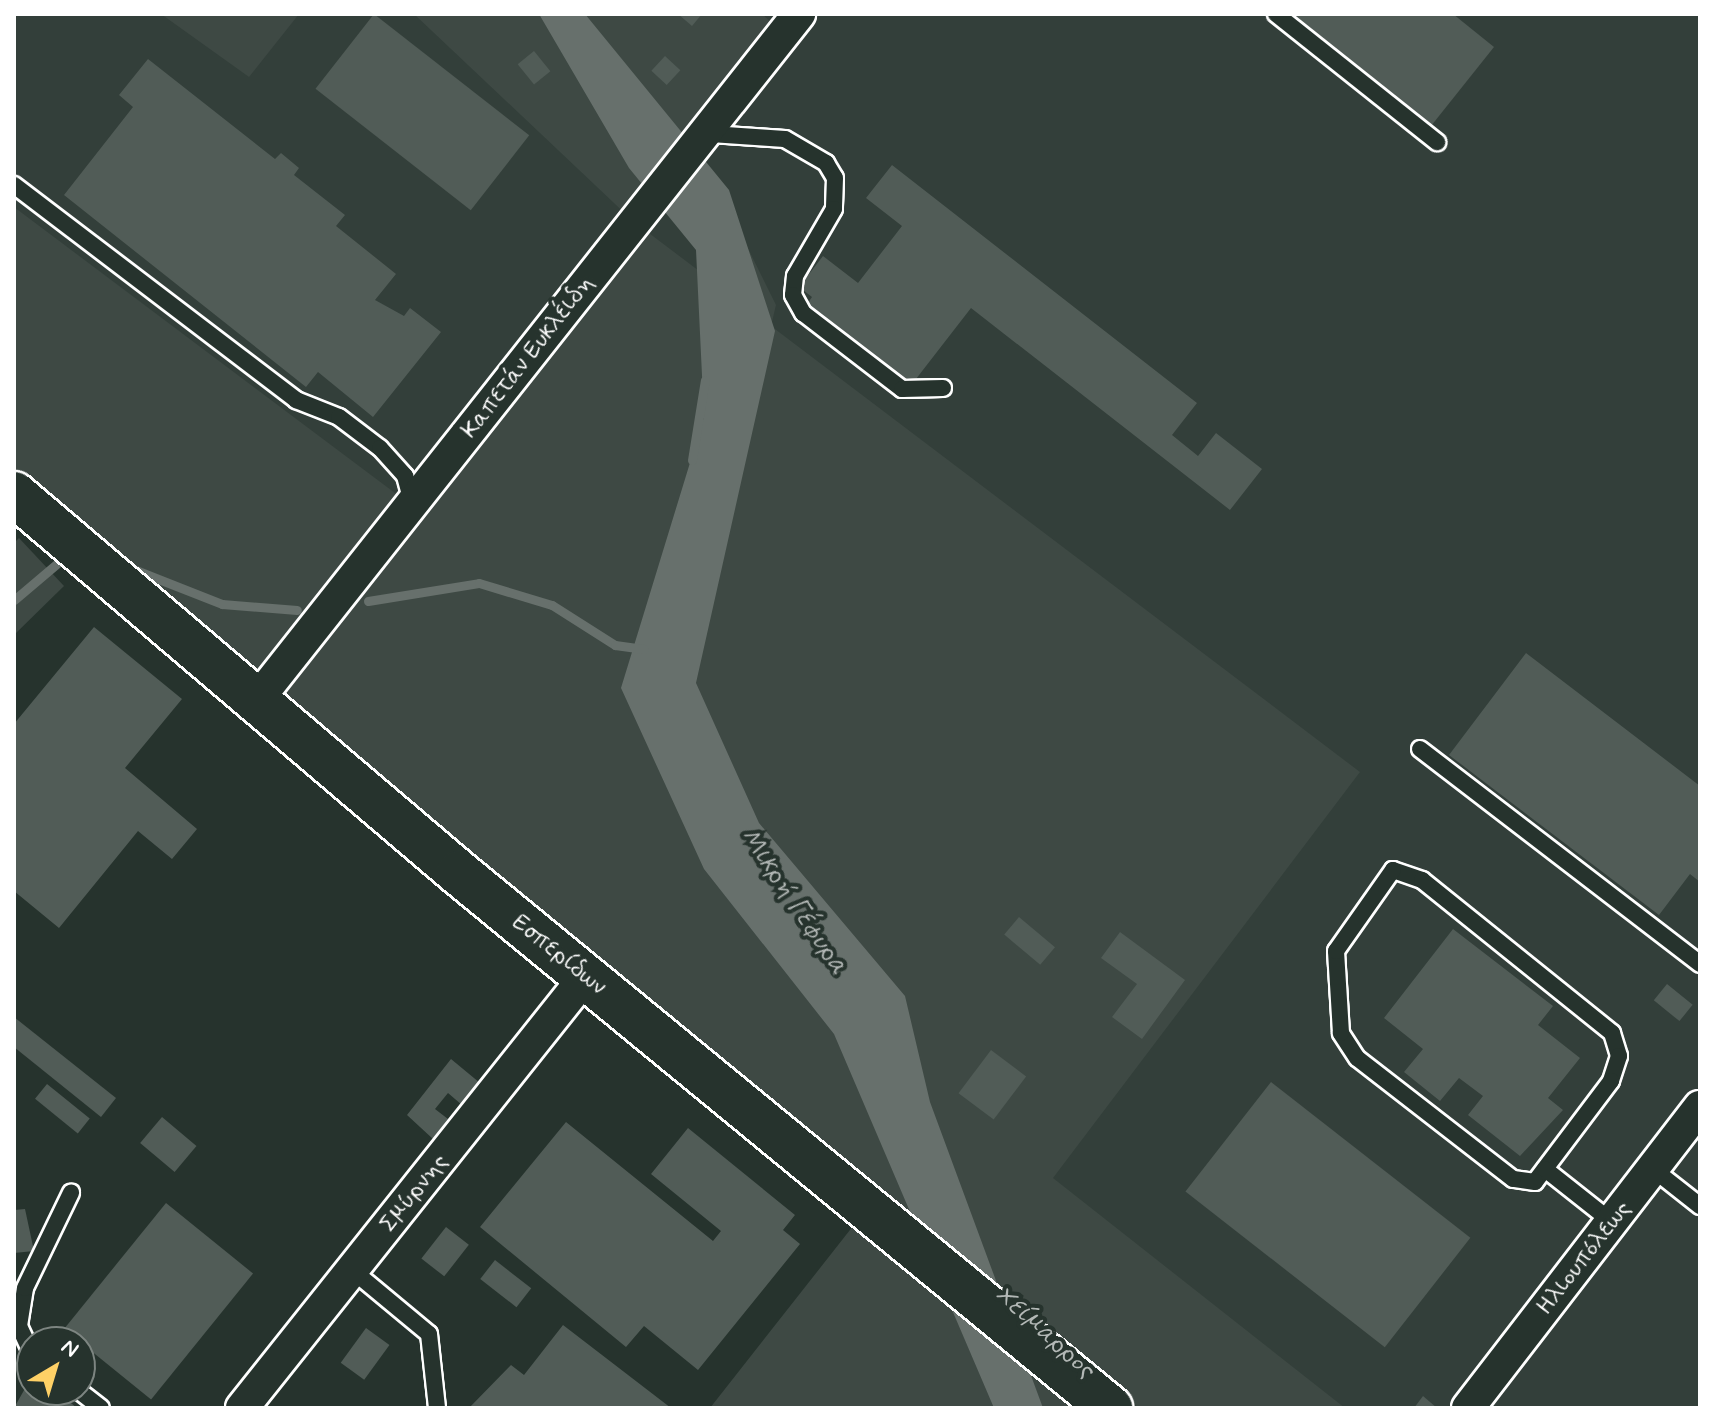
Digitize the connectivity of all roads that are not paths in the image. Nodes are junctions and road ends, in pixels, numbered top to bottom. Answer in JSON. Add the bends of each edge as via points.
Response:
{"nodes":[{"id":1,"x":799,"y":14,"type":"edge"},
{"id":2,"x":1276,"y":14,"type":"edge"},
{"id":3,"x":711,"y":134,"type":"junction"},
{"id":4,"x":1437,"y":142,"type":"dead end"},
{"id":5,"x":14,"y":185,"type":"edge"},
{"id":6,"x":943,"y":388,"type":"dead end"},
{"id":7,"x":14,"y":494,"type":"edge"},
{"id":8,"x":413,"y":507,"type":"junction"},
{"id":9,"x":256,"y":701,"type":"junction"},
{"id":10,"x":1420,"y":749,"type":"dead end"},
{"id":11,"x":1700,"y":964,"type":"edge"},
{"id":12,"x":585,"y":977,"type":"junction"},
{"id":13,"x":1700,"y":1107,"type":"edge"},
{"id":14,"x":1545,"y":1169,"type":"junction"},
{"id":15,"x":1653,"y":1169,"type":"junction"},
{"id":16,"x":71,"y":1193,"type":"dead end"},
{"id":17,"x":1700,"y":1206,"type":"edge"},
{"id":18,"x":1612,"y":1222,"type":"junction"},
{"id":19,"x":352,"y":1270,"type":"junction"},
{"id":20,"x":19,"y":1326,"type":"edge"},
{"id":21,"x":242,"y":1408,"type":"edge"},
{"id":22,"x":437,"y":1408,"type":"edge"},
{"id":23,"x":1110,"y":1408,"type":"edge"},
{"id":24,"x":1468,"y":1408,"type":"edge"}],
"edges":[{"from":1,"to":3,"type":"street","name":"Καπετάν Ευκλέιδη"},
{"from":2,"to":4,"type":"lane"},
{"from":3,"to":6,"type":"lane","via":[[785,139],[826,163],[835,178],[834,209],[795,276],[793,295],[803,313],[902,389]]},
{"from":3,"to":8,"type":"street","name":"Καπετάν Ευκλέιδη","via":[[633,221]]},
{"from":5,"to":8,"type":"lane","via":[[296,400],[339,417],[380,448],[405,476]]},
{"from":7,"to":9,"type":"street","name":"Εσπερίδων"},
{"from":8,"to":9,"type":"street","name":"Καπετάν Ευκλέιδη"},
{"from":9,"to":12,"type":"street","name":"Εσπερίδων"},
{"from":10,"to":11,"type":"lane"},
{"from":12,"to":19,"type":"street","name":"Σμύρνης"},
{"from":12,"to":23,"type":"street","name":"Εσπερίδων"},
{"from":13,"to":15,"type":"street","name":"Ηλιουπόλεως"},
{"from":14,"to":14,"type":"lane","via":[[1535,1182],[1513,1179],[1357,1058],[1341,1033],[1336,951],[1393,870],[1422,880],[1612,1033],[1619,1056],[1611,1081]]},
{"from":14,"to":18,"type":"lane"},
{"from":15,"to":17,"type":"lane"},
{"from":15,"to":18,"type":"street","name":"Ηλιουπόλεως"},
{"from":16,"to":20,"type":"lane","via":[[25,1288]]},
{"from":18,"to":24,"type":"street","name":"Ηλιουπόλεως"},
{"from":19,"to":21,"type":"street","name":"Σμύρνης"},
{"from":19,"to":22,"type":"lane","via":[[429,1334]]}]}
